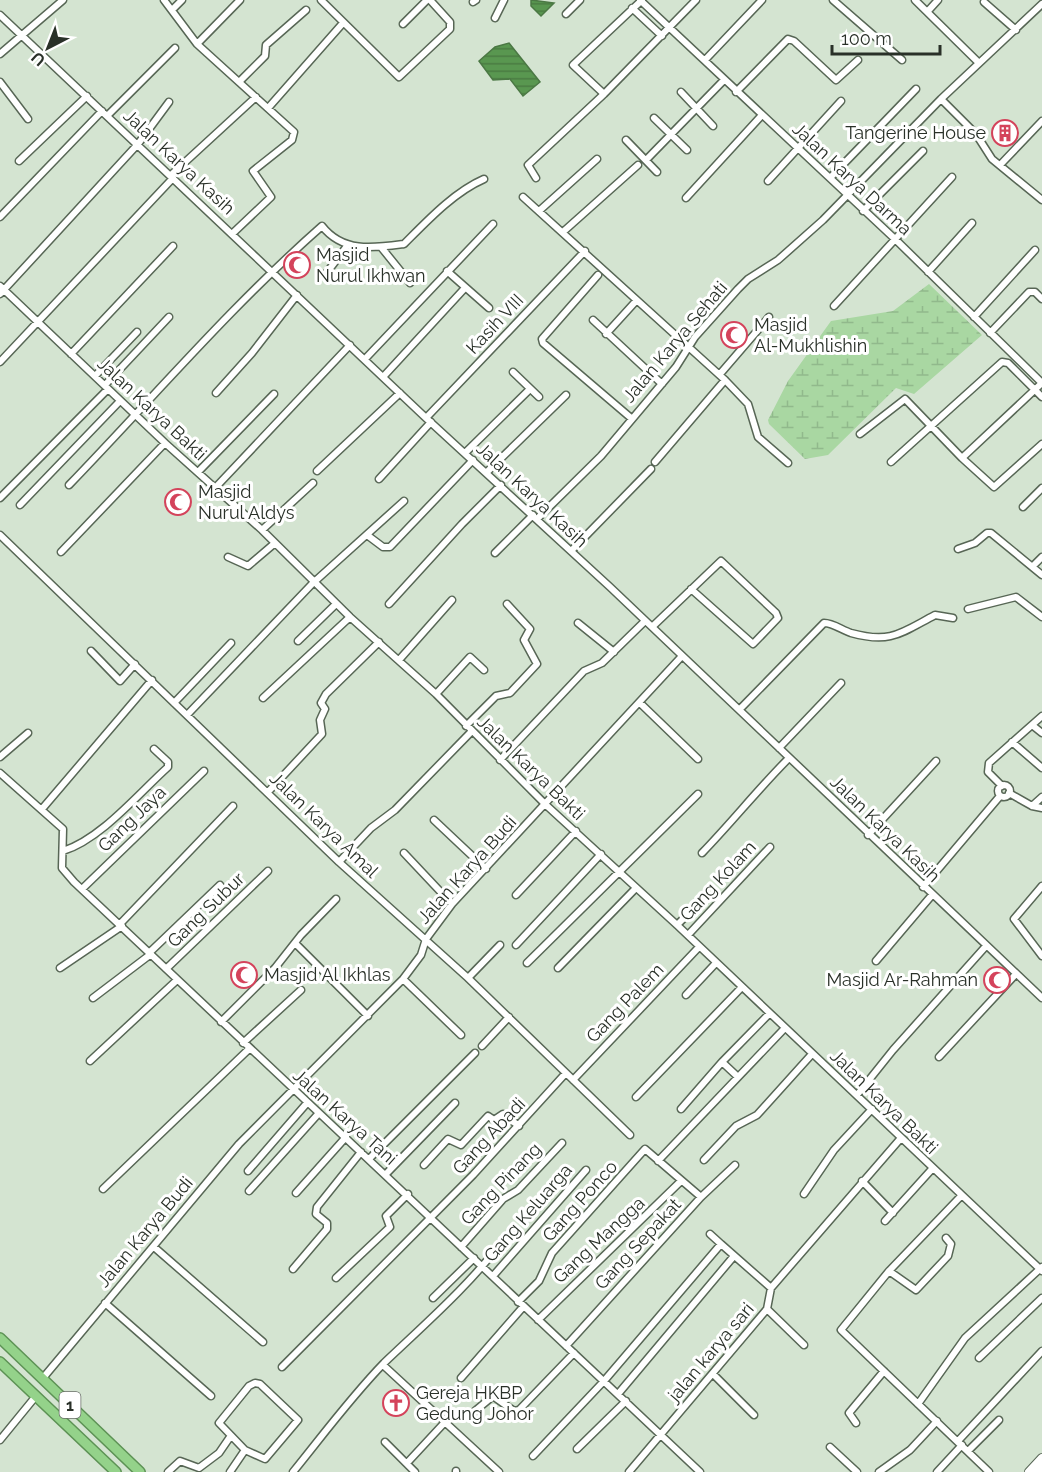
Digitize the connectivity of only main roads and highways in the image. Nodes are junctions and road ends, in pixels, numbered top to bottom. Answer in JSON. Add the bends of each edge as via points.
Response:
{"nodes":[{"id":1,"x":0,"y":1338,"type":"edge"},
{"id":2,"x":0,"y":1362,"type":"edge"},
{"id":3,"x":116,"y":1472,"type":"edge"},
{"id":4,"x":140,"y":1472,"type":"edge"}],
"edges":[{"from":1,"to":4,"type":"highway","number":"1"},
{"from":2,"to":3,"type":"highway","number":"1"}]}
